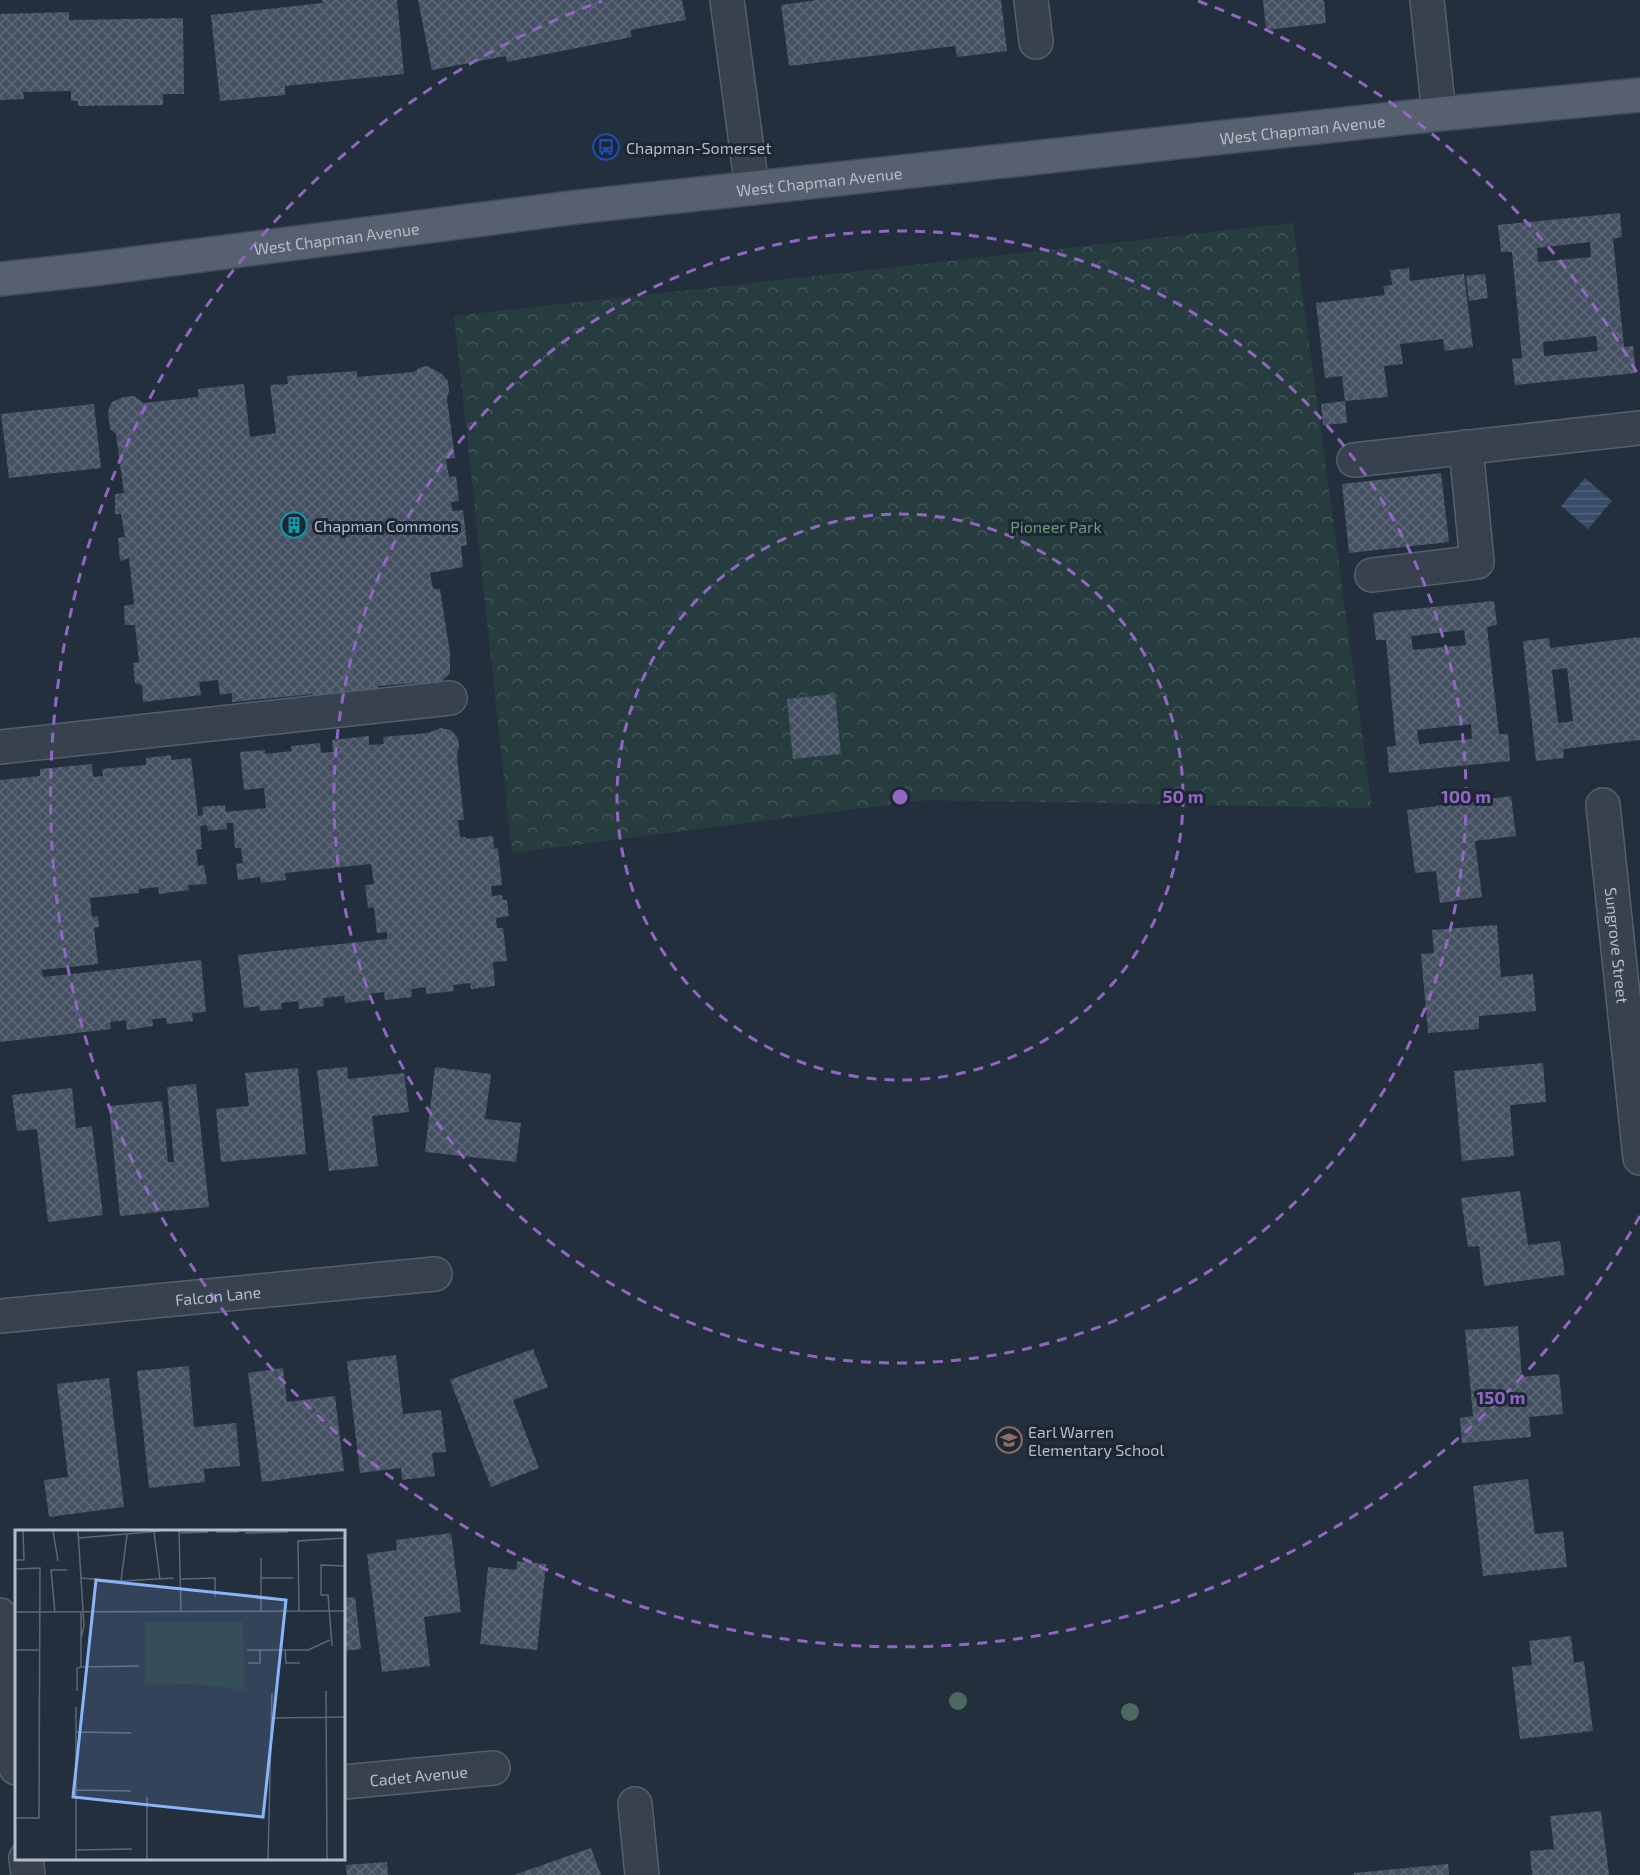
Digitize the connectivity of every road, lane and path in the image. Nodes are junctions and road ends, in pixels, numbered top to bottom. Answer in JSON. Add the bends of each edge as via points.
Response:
{"nodes":[{"id":1,"x":727,"y":0,"type":"edge"},
{"id":2,"x":1031,"y":0,"type":"edge"},
{"id":3,"x":1426,"y":0,"type":"edge"},
{"id":4,"x":1036,"y":42,"type":"dead end"},
{"id":5,"x":1640,"y":95,"type":"edge"},
{"id":6,"x":1439,"y":114,"type":"junction"},
{"id":7,"x":752,"y":188,"type":"junction"},
{"id":8,"x":0,"y":279,"type":"edge"},
{"id":9,"x":1640,"y":428,"type":"edge"},
{"id":10,"x":1466,"y":447,"type":"junction"},
{"id":11,"x":1354,"y":460,"type":"dead end"},
{"id":12,"x":1372,"y":575,"type":"dead end"},
{"id":13,"x":450,"y":698,"type":"dead end"},
{"id":14,"x":0,"y":747,"type":"edge"},
{"id":15,"x":1603,"y":805,"type":"dead end"},
{"id":16,"x":1633,"y":1017,"type":"edge"},
{"id":17,"x":1640,"y":1158,"type":"edge"},
{"id":18,"x":435,"y":1274,"type":"dead end"},
{"id":19,"x":0,"y":1316,"type":"edge"},
{"id":20,"x":0,"y":1614,"type":"edge"},
{"id":21,"x":15,"y":1758,"type":"edge"},
{"id":22,"x":493,"y":1768,"type":"dead end"},
{"id":23,"x":345,"y":1782,"type":"edge"},
{"id":24,"x":635,"y":1804,"type":"dead end"},
{"id":25,"x":26,"y":1860,"type":"edge"},
{"id":26,"x":28,"y":1875,"type":"edge"},
{"id":27,"x":642,"y":1875,"type":"edge"}],
"edges":[{"from":1,"to":7,"type":"street"},
{"from":2,"to":4,"type":"street"},
{"from":3,"to":6,"type":"street"},
{"from":5,"to":6,"type":"main road","name":"West Chapman Avenue"},
{"from":6,"to":7,"type":"main road","name":"West Chapman Avenue"},
{"from":7,"to":8,"type":"main road","name":"West Chapman Avenue"},
{"from":9,"to":10,"type":"street"},
{"from":10,"to":11,"type":"street"},
{"from":10,"to":12,"type":"street","via":[[1477,562]]},
{"from":13,"to":14,"type":"street"},
{"from":15,"to":16,"type":"street","name":"Sungrove Street"},
{"from":16,"to":17,"type":"street","name":"Sungrove Street"},
{"from":18,"to":19,"type":"street","name":"Falcon Lane"},
{"from":20,"to":21,"type":"street"},
{"from":22,"to":23,"type":"street","name":"Cadet Avenue"},
{"from":24,"to":27,"type":"street"},
{"from":25,"to":26,"type":"street"}]}
